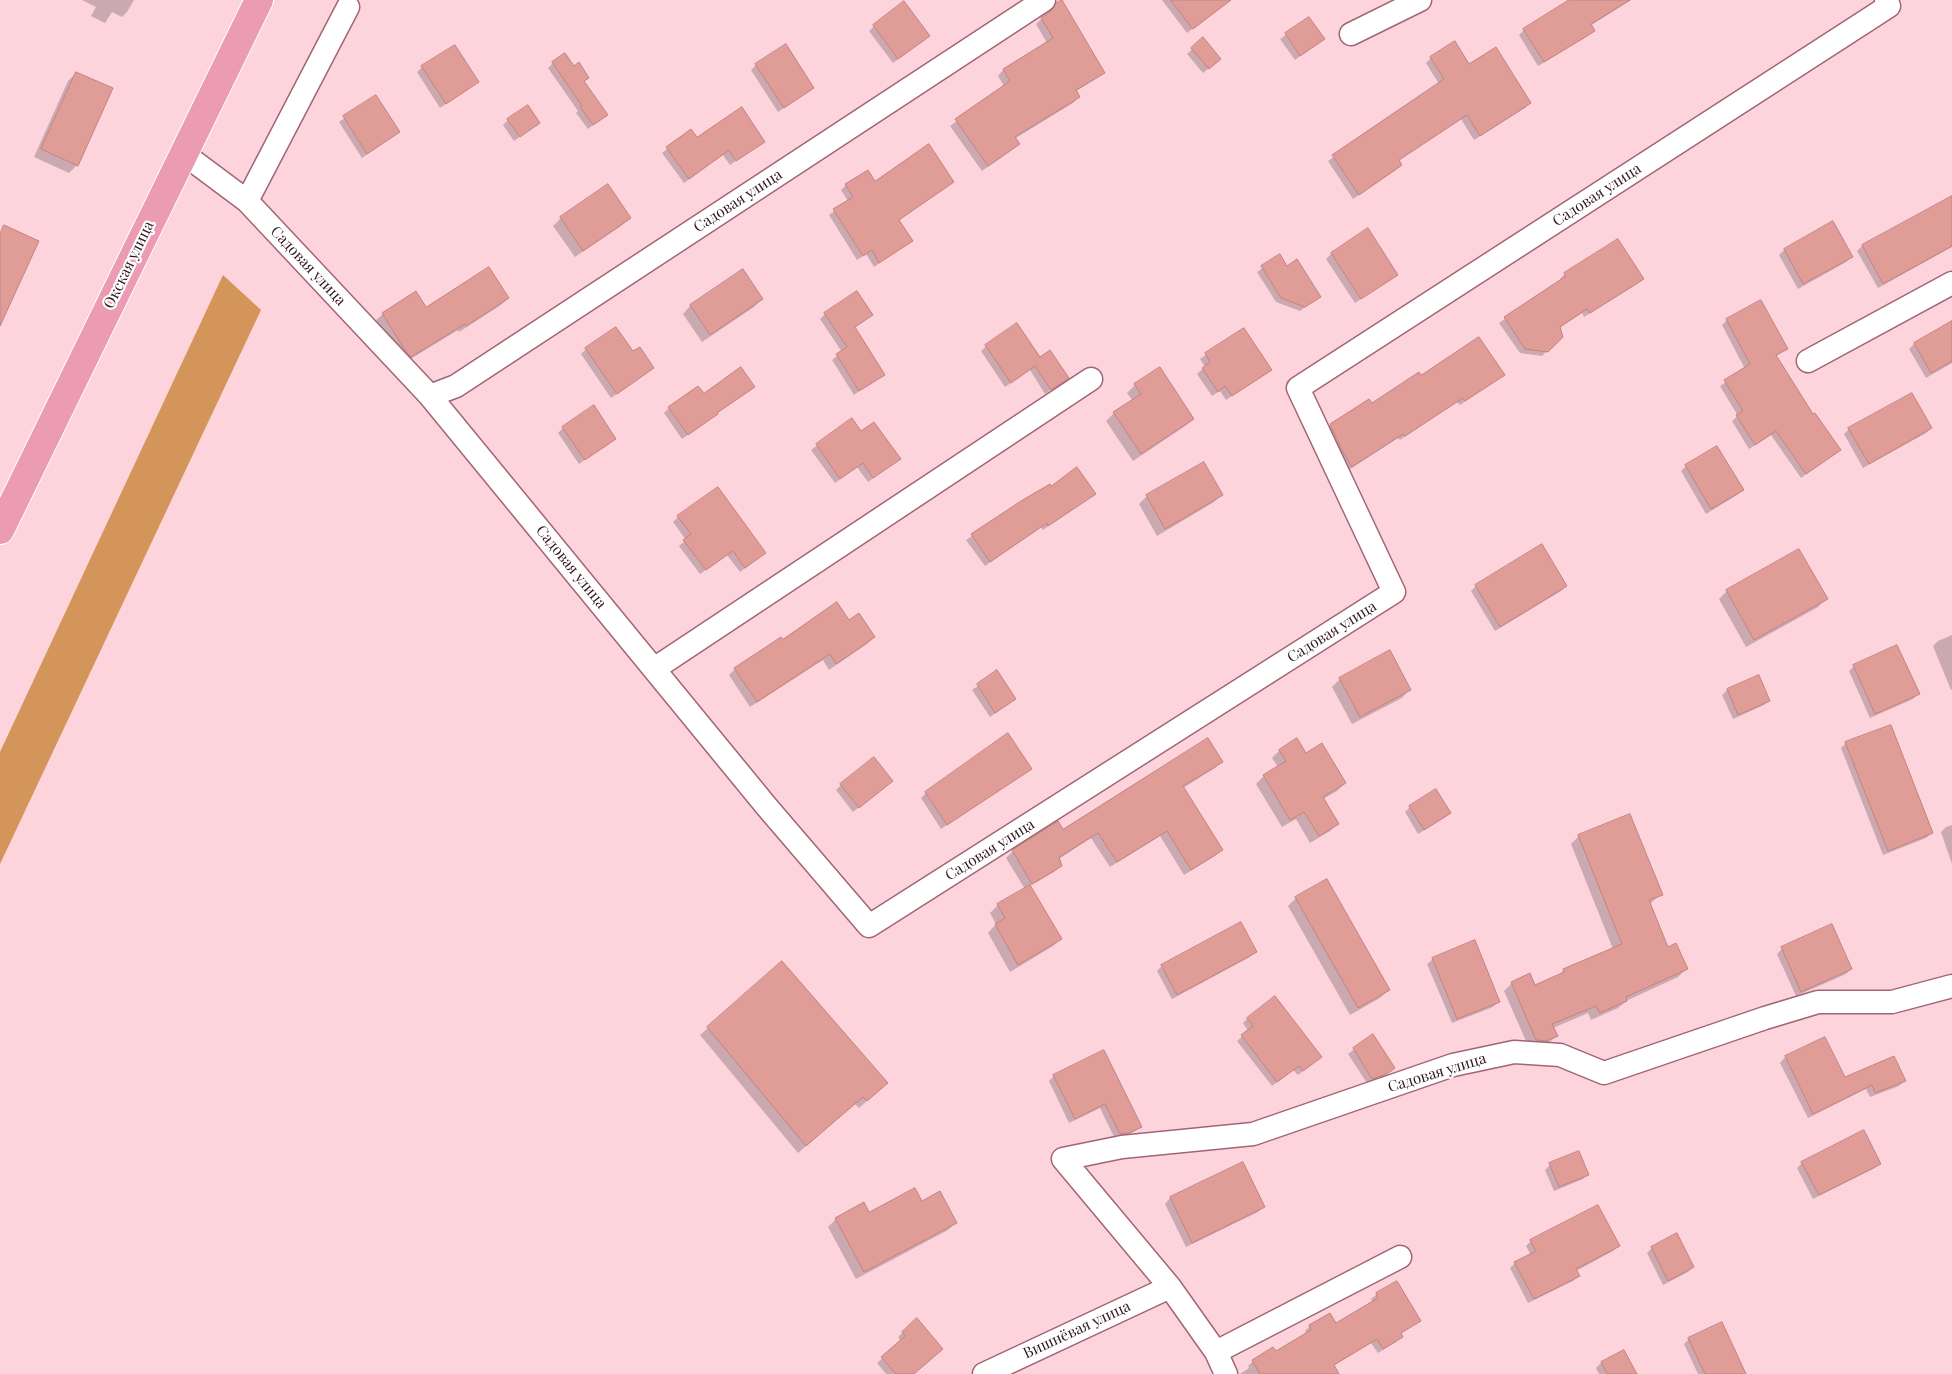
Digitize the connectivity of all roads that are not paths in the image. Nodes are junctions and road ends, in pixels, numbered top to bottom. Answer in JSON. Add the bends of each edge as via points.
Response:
{"nodes":[{"id":1,"x":259,"y":0,"type":"edge"},
{"id":2,"x":1044,"y":0,"type":"edge"},
{"id":3,"x":1420,"y":0,"type":"edge"},
{"id":4,"x":1886,"y":0,"type":"edge"},
{"id":5,"x":348,"y":7,"type":"dead end"},
{"id":6,"x":1351,"y":34,"type":"dead end"},
{"id":7,"x":184,"y":154,"type":"junction"},
{"id":8,"x":247,"y":201,"type":"junction"},
{"id":9,"x":1952,"y":283,"type":"edge"},
{"id":10,"x":1808,"y":361,"type":"dead end"},
{"id":11,"x":1091,"y":379,"type":"dead end"},
{"id":12,"x":430,"y":396,"type":"junction"},
{"id":13,"x":0,"y":530,"type":"edge"},
{"id":14,"x":654,"y":669,"type":"junction"},
{"id":15,"x":1952,"y":986,"type":"edge"},
{"id":16,"x":1400,"y":1257,"type":"dead end"},
{"id":17,"x":1170,"y":1287,"type":"junction"},
{"id":18,"x":1216,"y":1352,"type":"junction"},
{"id":19,"x":984,"y":1374,"type":"edge"},
{"id":20,"x":1226,"y":1374,"type":"edge"}],
"edges":[{"from":1,"to":7,"type":"main road","name":"Окская улица"},
{"from":2,"to":12,"type":"street","name":"Садовая улица","via":[[464,381]]},
{"from":3,"to":6,"type":"street"},
{"from":4,"to":14,"type":"street","name":"Садовая улица","via":[[1890,6],[1298,388],[1394,592],[869,926]]},
{"from":5,"to":8,"type":"street"},
{"from":7,"to":8,"type":"street","name":"Садовая улица"},
{"from":7,"to":13,"type":"main road","name":"Окская улица"},
{"from":8,"to":12,"type":"street","name":"Садовая улица"},
{"from":9,"to":10,"type":"street"},
{"from":11,"to":14,"type":"street"},
{"from":12,"to":14,"type":"street","name":"Садовая улица"},
{"from":15,"to":17,"type":"street","name":"Садовая улица","via":[[1892,1002],[1818,1002],[1604,1073],[1560,1055],[1514,1052],[1453,1065],[1253,1134],[1122,1147],[1063,1159]]},
{"from":16,"to":18,"type":"street"},
{"from":17,"to":18,"type":"street"},
{"from":17,"to":19,"type":"street","name":"Вишнёвая улица"},
{"from":18,"to":20,"type":"street"}]}
